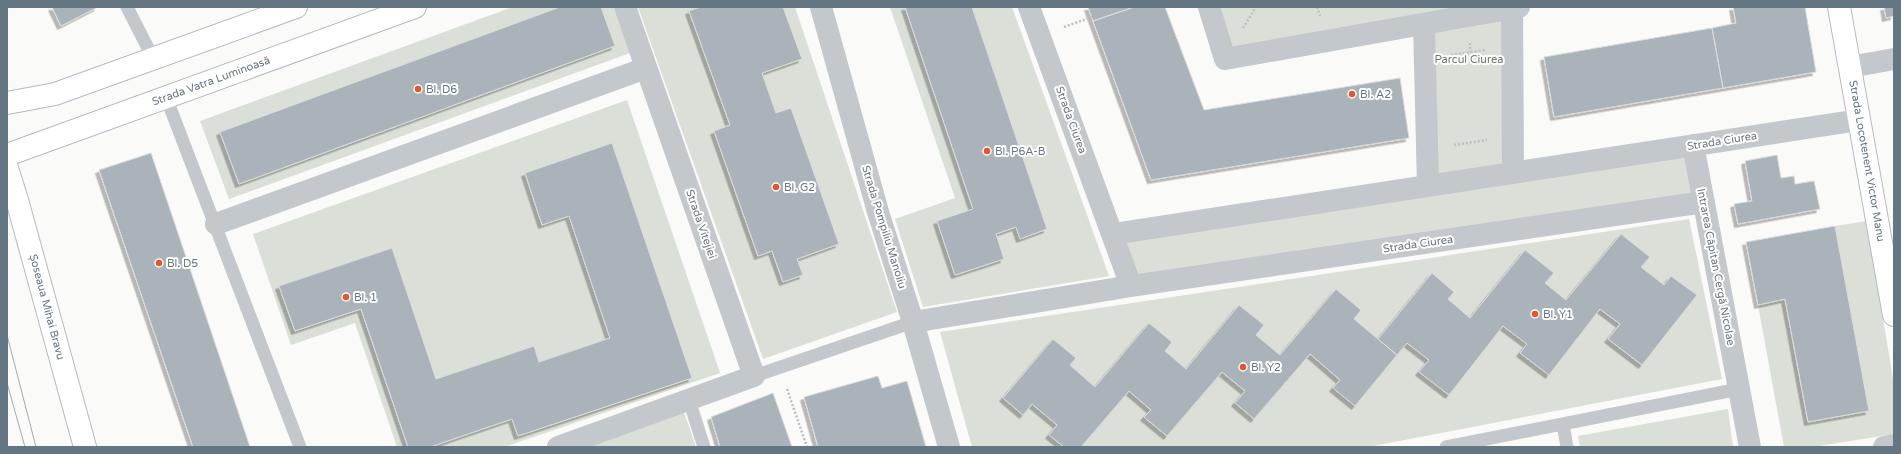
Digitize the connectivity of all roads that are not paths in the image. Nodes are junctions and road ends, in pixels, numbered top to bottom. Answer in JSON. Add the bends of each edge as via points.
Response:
{"nodes":[{"id":1,"x":127,"y":7,"type":"edge"},
{"id":2,"x":296,"y":7,"type":"edge"},
{"id":3,"x":415,"y":7,"type":"edge"},
{"id":4,"x":625,"y":7,"type":"edge"},
{"id":5,"x":821,"y":7,"type":"edge"},
{"id":6,"x":1029,"y":7,"type":"edge"},
{"id":7,"x":1209,"y":7,"type":"edge"},
{"id":8,"x":1839,"y":7,"type":"edge"},
{"id":9,"x":1515,"y":8,"type":"edge"},
{"id":10,"x":1424,"y":24,"type":"junction"},
{"id":11,"x":154,"y":58,"type":"junction"},
{"id":12,"x":1894,"y":59,"type":"edge"},
{"id":13,"x":1850,"y":67,"type":"junction"},
{"id":14,"x":646,"y":68,"type":"junction"},
{"id":15,"x":166,"y":97,"type":"junction"},
{"id":16,"x":7,"y":103,"type":"edge"},
{"id":17,"x":1859,"y":120,"type":"junction"},
{"id":18,"x":1693,"y":145,"type":"junction"},
{"id":19,"x":7,"y":155,"type":"edge"},
{"id":20,"x":7,"y":168,"type":"edge"},
{"id":21,"x":1513,"y":173,"type":"junction"},
{"id":22,"x":1428,"y":186,"type":"junction"},
{"id":23,"x":1704,"y":202,"type":"junction"},
{"id":24,"x":216,"y":224,"type":"junction"},
{"id":25,"x":1113,"y":234,"type":"junction"},
{"id":26,"x":1131,"y":286,"type":"junction"},
{"id":27,"x":1894,"y":315,"type":"edge"},
{"id":28,"x":913,"y":322,"type":"junction"},
{"id":29,"x":754,"y":376,"type":"junction"},
{"id":30,"x":1739,"y":389,"type":"junction"},
{"id":31,"x":689,"y":400,"type":"junction"},
{"id":32,"x":1563,"y":424,"type":"junction"},
{"id":33,"x":1894,"y":445,"type":"edge"},
{"id":34,"x":85,"y":447,"type":"edge"},
{"id":35,"x":300,"y":447,"type":"edge"},
{"id":36,"x":558,"y":447,"type":"edge"},
{"id":37,"x":704,"y":447,"type":"edge"},
{"id":38,"x":949,"y":447,"type":"edge"},
{"id":39,"x":1446,"y":447,"type":"edge"},
{"id":40,"x":1567,"y":447,"type":"edge"},
{"id":41,"x":1750,"y":447,"type":"edge"},
{"id":42,"x":1884,"y":447,"type":"edge"}],
"edges":[{"from":1,"to":11,"type":"lane"},
{"from":2,"to":11,"type":"street"},
{"from":3,"to":15,"type":"street","name":"Strada Vatra Luminoasă"},
{"from":4,"to":14,"type":"street","name":"Strada Vitejiei"},
{"from":5,"to":28,"type":"street","name":"Strada Pompiliu Manoliu","via":[[878,212]]},
{"from":6,"to":25,"type":"street","name":"Strada Ciurea"},
{"from":7,"to":10,"type":"street","via":[[1224,59]]},
{"from":8,"to":13,"type":"street","name":"Strada Locotenent Victor Manu"},
{"from":9,"to":10,"type":"street"},
{"from":9,"to":21,"type":"street","via":[[1512,45]]},
{"from":10,"to":22,"type":"street"},
{"from":11,"to":16,"type":"street","via":[[55,94]]},
{"from":12,"to":13,"type":"street"},
{"from":13,"to":17,"type":"street","name":"Strada Locotenent Victor Manu"},
{"from":14,"to":24,"type":"street"},
{"from":14,"to":29,"type":"street","name":"Strada Vitejiei"},
{"from":15,"to":19,"type":"street","name":"Strada Vatra Luminoasă"},
{"from":15,"to":24,"type":"lane"},
{"from":17,"to":18,"type":"street","name":"Strada Ciurea"},
{"from":17,"to":27,"type":"street","name":"Strada Locotenent Victor Manu"},
{"from":18,"to":21,"type":"street","name":"Strada Ciurea"},
{"from":18,"to":23,"type":"street","name":"Intrarea Căpitan Cergă Nicolae"},
{"from":20,"to":34,"type":"street","name":"Șoseaua Mihai Bravu"},
{"from":21,"to":22,"type":"street","name":"Strada Ciurea"},
{"from":22,"to":25,"type":"street","name":"Strada Ciurea"},
{"from":23,"to":26,"type":"street","name":"Strada Ciurea"},
{"from":23,"to":30,"type":"street","name":"Intrarea Căpitan Cergă Nicolae"},
{"from":24,"to":35,"type":"lane"},
{"from":25,"to":26,"type":"street","name":"Strada Ciurea"},
{"from":26,"to":28,"type":"street","name":"Strada Ciurea"},
{"from":28,"to":29,"type":"lane"},
{"from":28,"to":38,"type":"street","name":"Strada Pompiliu Manoliu"},
{"from":29,"to":31,"type":"street"},
{"from":30,"to":32,"type":"lane"},
{"from":30,"to":41,"type":"street","name":"Intrarea Căpitan Cergă Nicolae"},
{"from":31,"to":36,"type":"street"},
{"from":31,"to":37,"type":"lane"},
{"from":32,"to":39,"type":"lane"},
{"from":32,"to":40,"type":"lane"},
{"from":33,"to":42,"type":"street"}]}
